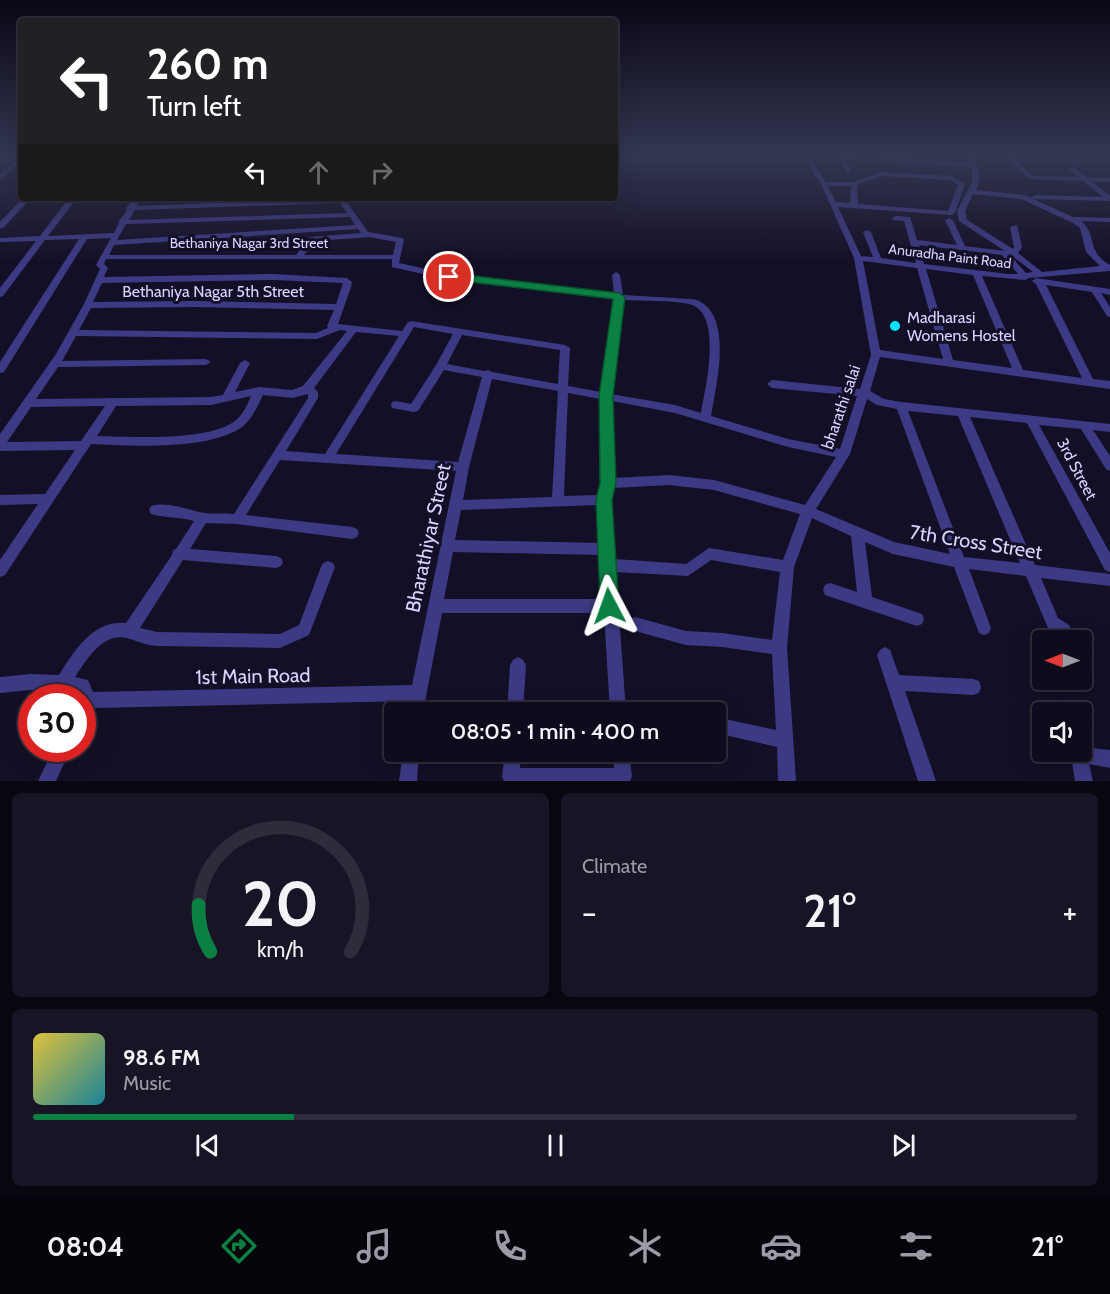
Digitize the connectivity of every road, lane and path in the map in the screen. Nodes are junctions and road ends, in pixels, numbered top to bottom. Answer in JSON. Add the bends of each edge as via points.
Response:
{"nodes":[{"id":1,"x":827,"y":190,"type":"edge"},
{"id":2,"x":854,"y":190,"type":"edge"},
{"id":3,"x":962,"y":190,"type":"edge"},
{"id":4,"x":973,"y":192,"type":"joint"},
{"id":5,"x":1036,"y":197,"type":"dead end"},
{"id":6,"x":1110,"y":199,"type":"edge"},
{"id":7,"x":24,"y":201,"type":"edge"},
{"id":8,"x":71,"y":201,"type":"edge"},
{"id":9,"x":135,"y":201,"type":"edge"},
{"id":10,"x":288,"y":201,"type":"edge"},
{"id":11,"x":342,"y":201,"type":"edge"},
{"id":12,"x":833,"y":204,"type":"junction"},
{"id":13,"x":854,"y":206,"type":"junction"},
{"id":14,"x":130,"y":207,"type":"junction"},
{"id":15,"x":351,"y":215,"type":"junction"},
{"id":16,"x":950,"y":216,"type":"junction"},
{"id":17,"x":896,"y":218,"type":"dead end"},
{"id":18,"x":1072,"y":219,"type":"junction"},
{"id":19,"x":1110,"y":220,"type":"edge"},
{"id":20,"x":122,"y":222,"type":"junction"},
{"id":21,"x":0,"y":226,"type":"edge"},
{"id":22,"x":359,"y":227,"type":"junction"},
{"id":23,"x":1014,"y":227,"type":"dead end"},
{"id":24,"x":867,"y":231,"type":"dead end"},
{"id":25,"x":370,"y":235,"type":"junction"},
{"id":26,"x":84,"y":237,"type":"junction"},
{"id":27,"x":42,"y":238,"type":"junction"},
{"id":28,"x":113,"y":239,"type":"junction"},
{"id":29,"x":0,"y":240,"type":"edge"},
{"id":30,"x":914,"y":242,"type":"junction"},
{"id":31,"x":962,"y":248,"type":"junction"},
{"id":32,"x":1014,"y":253,"type":"junction"},
{"id":33,"x":299,"y":256,"type":"junction"},
{"id":34,"x":395,"y":256,"type":"junction"},
{"id":35,"x":104,"y":257,"type":"junction"},
{"id":36,"x":858,"y":258,"type":"junction"},
{"id":37,"x":878,"y":261,"type":"junction"},
{"id":38,"x":921,"y":266,"type":"junction"},
{"id":39,"x":1108,"y":268,"type":"edge"},
{"id":40,"x":976,"y":273,"type":"junction"},
{"id":41,"x":616,"y":275,"type":"dead end"},
{"id":42,"x":1009,"y":277,"type":"junction"},
{"id":43,"x":1025,"y":277,"type":"junction"},
{"id":44,"x":1040,"y":278,"type":"junction"},
{"id":45,"x":100,"y":280,"type":"junction"},
{"id":46,"x":1095,"y":290,"type":"junction"},
{"id":47,"x":1110,"y":292,"type":"edge"},
{"id":48,"x":0,"y":294,"type":"edge"},
{"id":49,"x":619,"y":297,"type":"junction"},
{"id":50,"x":88,"y":306,"type":"junction"},
{"id":51,"x":338,"y":307,"type":"junction"},
{"id":52,"x":1110,"y":314,"type":"edge"},
{"id":53,"x":336,"y":328,"type":"junction"},
{"id":54,"x":354,"y":328,"type":"junction"},
{"id":55,"x":408,"y":329,"type":"junction"},
{"id":56,"x":459,"y":332,"type":"junction"},
{"id":57,"x":75,"y":333,"type":"junction"},
{"id":58,"x":875,"y":353,"type":"junction"},
{"id":59,"x":206,"y":362,"type":"dead end"},
{"id":60,"x":57,"y":363,"type":"junction"},
{"id":61,"x":245,"y":363,"type":"dead end"},
{"id":62,"x":949,"y":363,"type":"junction"},
{"id":63,"x":441,"y":366,"type":"junction"},
{"id":64,"x":0,"y":370,"type":"edge"},
{"id":65,"x":1020,"y":372,"type":"junction"},
{"id":66,"x":488,"y":373,"type":"junction"},
{"id":67,"x":1089,"y":382,"type":"junction"},
{"id":68,"x":772,"y":384,"type":"dead end"},
{"id":69,"x":1110,"y":385,"type":"edge"},
{"id":70,"x":561,"y":387,"type":"junction"},
{"id":71,"x":307,"y":388,"type":"junction"},
{"id":72,"x":259,"y":391,"type":"junction"},
{"id":73,"x":865,"y":393,"type":"junction"},
{"id":74,"x":228,"y":396,"type":"junction"},
{"id":75,"x":606,"y":396,"type":"junction"},
{"id":76,"x":114,"y":401,"type":"junction"},
{"id":77,"x":28,"y":403,"type":"junction"},
{"id":78,"x":396,"y":405,"type":"dead end"},
{"id":79,"x":901,"y":406,"type":"junction"},
{"id":80,"x":962,"y":412,"type":"junction"},
{"id":81,"x":706,"y":416,"type":"junction"},
{"id":82,"x":1031,"y":420,"type":"junction"},
{"id":83,"x":1084,"y":425,"type":"junction"},
{"id":84,"x":1110,"y":428,"type":"edge"},
{"id":85,"x":86,"y":443,"type":"junction"},
{"id":86,"x":0,"y":445,"type":"edge"},
{"id":87,"x":844,"y":454,"type":"junction"},
{"id":88,"x":276,"y":455,"type":"junction"},
{"id":89,"x":328,"y":458,"type":"junction"},
{"id":90,"x":1110,"y":466,"type":"edge"},
{"id":91,"x":463,"y":467,"type":"junction"},
{"id":92,"x":608,"y":483,"type":"junction"},
{"id":93,"x":49,"y":499,"type":"junction"},
{"id":94,"x":0,"y":500,"type":"edge"},
{"id":95,"x":604,"y":500,"type":"junction"},
{"id":96,"x":558,"y":502,"type":"junction"},
{"id":97,"x":456,"y":505,"type":"junction"},
{"id":98,"x":155,"y":510,"type":"dead end"},
{"id":99,"x":808,"y":511,"type":"junction"},
{"id":100,"x":203,"y":518,"type":"junction"},
{"id":101,"x":237,"y":519,"type":"junction"},
{"id":102,"x":857,"y":531,"type":"junction"},
{"id":103,"x":352,"y":533,"type":"dead end"},
{"id":104,"x":448,"y":546,"type":"junction"},
{"id":105,"x":606,"y":549,"type":"junction"},
{"id":106,"x":178,"y":554,"type":"junction"},
{"id":107,"x":276,"y":562,"type":"dead end"},
{"id":108,"x":958,"y":562,"type":"junction"},
{"id":109,"x":607,"y":565,"type":"junction"},
{"id":110,"x":1110,"y":566,"type":"edge"},
{"id":111,"x":328,"y":567,"type":"dead end"},
{"id":112,"x":787,"y":567,"type":"junction"},
{"id":113,"x":0,"y":571,"type":"edge"},
{"id":114,"x":1031,"y":572,"type":"junction"},
{"id":115,"x":1110,"y":580,"type":"edge"},
{"id":116,"x":830,"y":590,"type":"dead end"},
{"id":117,"x":865,"y":601,"type":"junction"},
{"id":118,"x":436,"y":606,"type":"junction"},
{"id":119,"x":609,"y":606,"type":"junction"},
{"id":120,"x":917,"y":619,"type":"dead end"},
{"id":121,"x":635,"y":624,"type":"dead end"},
{"id":122,"x":984,"y":628,"type":"dead end"},
{"id":123,"x":1064,"y":630,"type":"edge"},
{"id":124,"x":130,"y":631,"type":"junction"},
{"id":125,"x":779,"y":648,"type":"junction"},
{"id":126,"x":885,"y":655,"type":"dead end"},
{"id":127,"x":518,"y":665,"type":"dead end"},
{"id":128,"x":63,"y":682,"type":"junction"},
{"id":129,"x":894,"y":682,"type":"junction"},
{"id":130,"x":72,"y":684,"type":"edge"},
{"id":131,"x":0,"y":685,"type":"edge"},
{"id":132,"x":973,"y":687,"type":"dead end"},
{"id":133,"x":417,"y":693,"type":"junction"},
{"id":134,"x":416,"y":702,"type":"edge"},
{"id":135,"x":516,"y":702,"type":"edge"},
{"id":136,"x":617,"y":702,"type":"edge"},
{"id":137,"x":96,"y":706,"type":"edge"},
{"id":138,"x":726,"y":727,"type":"edge"},
{"id":139,"x":784,"y":740,"type":"junction"},
{"id":140,"x":1110,"y":759,"type":"edge"},
{"id":141,"x":56,"y":762,"type":"edge"},
{"id":142,"x":410,"y":762,"type":"edge"},
{"id":143,"x":512,"y":762,"type":"edge"},
{"id":144,"x":622,"y":762,"type":"edge"},
{"id":145,"x":566,"y":779,"type":"edge"},
{"id":146,"x":47,"y":781,"type":"edge"},
{"id":147,"x":408,"y":781,"type":"edge"},
{"id":148,"x":787,"y":781,"type":"edge"},
{"id":149,"x":927,"y":781,"type":"edge"},
{"id":150,"x":1084,"y":781,"type":"edge"}],
"edges":[{"from":1,"to":12,"type":"street","name":"bharathi salai"},
{"from":2,"to":13,"type":"street"},
{"from":3,"to":16,"type":"street"},
{"from":4,"to":18,"type":"street","via":[[1022,197]]},
{"from":4,"to":32,"type":"street","via":[[961,211],[963,221]]},
{"from":5,"to":6,"type":"street"},
{"from":7,"to":21,"type":"street"},
{"from":8,"to":27,"type":"street"},
{"from":9,"to":14,"type":"street"},
{"from":10,"to":14,"type":"street"},
{"from":11,"to":15,"type":"street"},
{"from":12,"to":13,"type":"street"},
{"from":12,"to":36,"type":"street","name":"bharathi salai"},
{"from":13,"to":16,"type":"street"},
{"from":14,"to":20,"type":"street"},
{"from":15,"to":20,"type":"street"},
{"from":15,"to":22,"type":"street"},
{"from":16,"to":31,"type":"street"},
{"from":17,"to":30,"type":"street","via":[[908,219]]},
{"from":18,"to":19,"type":"street"},
{"from":18,"to":39,"type":"street","via":[[1084,227],[1090,252]]},
{"from":20,"to":28,"type":"street"},
{"from":22,"to":25,"type":"street"},
{"from":22,"to":28,"type":"street"},
{"from":23,"to":32,"type":"street","via":[[1018,247]]},
{"from":24,"to":37,"type":"street"},
{"from":25,"to":33,"type":"street","via":[[312,238]]},
{"from":25,"to":34,"type":"street","via":[[398,239]]},
{"from":26,"to":27,"type":"street"},
{"from":26,"to":28,"type":"street"},
{"from":26,"to":64,"type":"street"},
{"from":27,"to":29,"type":"street"},
{"from":27,"to":48,"type":"street"},
{"from":28,"to":35,"type":"street"},
{"from":30,"to":31,"type":"street"},
{"from":30,"to":38,"type":"street"},
{"from":31,"to":43,"type":"street","via":[[1004,253]]},
{"from":32,"to":44,"type":"street"},
{"from":33,"to":34,"type":"street","name":"Bethaniya Nagar 3rd Street"},
{"from":33,"to":35,"type":"street","name":"Bethaniya Nagar 3rd Street"},
{"from":34,"to":49,"type":"street","via":[[395,265],[449,277]]},
{"from":35,"to":45,"type":"street"},
{"from":36,"to":37,"type":"street","name":"Anuradha Paint Road"},
{"from":36,"to":58,"type":"street","name":"bharathi salai"},
{"from":37,"to":38,"type":"street","name":"Anuradha Paint Road"},
{"from":38,"to":40,"type":"street","name":"Anuradha Paint Road"},
{"from":38,"to":62,"type":"street"},
{"from":39,"to":44,"type":"street","name":"Anuradha Paint Road"},
{"from":40,"to":42,"type":"street","name":"Anuradha Paint Road"},
{"from":40,"to":65,"type":"street"},
{"from":41,"to":49,"type":"street"},
{"from":42,"to":43,"type":"street","name":"Anuradha Paint Road"},
{"from":42,"to":44,"type":"street"},
{"from":43,"to":44,"type":"street","name":"Anuradha Paint Road"},
{"from":44,"to":46,"type":"street"},
{"from":44,"to":67,"type":"street"},
{"from":45,"to":50,"type":"street"},
{"from":45,"to":51,"type":"street","via":[[344,280],[348,284]]},
{"from":46,"to":47,"type":"street"},
{"from":46,"to":52,"type":"street"},
{"from":49,"to":75,"type":"street"},
{"from":49,"to":81,"type":"street","via":[[693,302],[706,310],[717,337]]},
{"from":50,"to":51,"type":"street","name":"Bethaniya Nagar 5th Street"},
{"from":50,"to":57,"type":"street"},
{"from":51,"to":53,"type":"street","via":[[332,326]]},
{"from":53,"to":54,"type":"street"},
{"from":53,"to":57,"type":"street","via":[[317,336]]},
{"from":54,"to":55,"type":"street"},
{"from":54,"to":71,"type":"street"},
{"from":55,"to":56,"type":"street"},
{"from":55,"to":89,"type":"street"},
{"from":56,"to":63,"type":"street"},
{"from":56,"to":70,"type":"street","via":[[565,348]]},
{"from":57,"to":60,"type":"street"},
{"from":58,"to":62,"type":"street"},
{"from":58,"to":73,"type":"street","name":"bharathi salai"},
{"from":59,"to":60,"type":"street"},
{"from":60,"to":77,"type":"street"},
{"from":61,"to":74,"type":"street"},
{"from":62,"to":65,"type":"street"},
{"from":63,"to":66,"type":"street"},
{"from":63,"to":78,"type":"street","via":[[414,408]]},
{"from":65,"to":67,"type":"street"},
{"from":66,"to":70,"type":"street"},
{"from":66,"to":91,"type":"street","name":"Bharathiyar Street"},
{"from":67,"to":69,"type":"street"},
{"from":68,"to":73,"type":"street"},
{"from":70,"to":75,"type":"street"},
{"from":70,"to":96,"type":"street"},
{"from":71,"to":72,"type":"street","via":[[293,394]]},
{"from":71,"to":88,"type":"street","via":[[313,392],[313,398]]},
{"from":72,"to":74,"type":"street"},
{"from":72,"to":85,"type":"street","via":[[240,423],[222,433]]},
{"from":73,"to":79,"type":"street","via":[[881,402]]},
{"from":73,"to":87,"type":"street","name":"bharathi salai"},
{"from":74,"to":76,"type":"street","via":[[211,401]]},
{"from":75,"to":81,"type":"street"},
{"from":75,"to":92,"type":"street"},
{"from":76,"to":77,"type":"street"},
{"from":76,"to":85,"type":"street"},
{"from":77,"to":86,"type":"street"},
{"from":79,"to":80,"type":"street"},
{"from":79,"to":108,"type":"street"},
{"from":80,"to":82,"type":"street"},
{"from":80,"to":114,"type":"street"},
{"from":81,"to":87,"type":"street","via":[[788,444]]},
{"from":82,"to":83,"type":"street"},
{"from":82,"to":110,"type":"street","name":"3rd Street"},
{"from":83,"to":84,"type":"street"},
{"from":83,"to":90,"type":"street"},
{"from":85,"to":86,"type":"street"},
{"from":85,"to":93,"type":"street"},
{"from":87,"to":99,"type":"street","name":"bharathi salai"},
{"from":88,"to":89,"type":"street"},
{"from":88,"to":101,"type":"street"},
{"from":89,"to":91,"type":"street"},
{"from":91,"to":97,"type":"street","name":"Bharathiyar Street"},
{"from":92,"to":95,"type":"street"},
{"from":92,"to":99,"type":"street","name":"7th Cross Street","via":[[669,480],[714,485]]},
{"from":93,"to":94,"type":"street"},
{"from":93,"to":113,"type":"street"},
{"from":95,"to":96,"type":"street"},
{"from":95,"to":105,"type":"street"},
{"from":96,"to":97,"type":"street"},
{"from":97,"to":104,"type":"street","name":"Bharathiyar Street"},
{"from":98,"to":100,"type":"street"},
{"from":99,"to":102,"type":"street","name":"7th Cross Street"},
{"from":99,"to":112,"type":"street","name":"bharathi salai"},
{"from":100,"to":101,"type":"street"},
{"from":100,"to":106,"type":"street"},
{"from":101,"to":103,"type":"street"},
{"from":102,"to":108,"type":"street","name":"7th Cross Street","via":[[893,548]]},
{"from":102,"to":117,"type":"street"},
{"from":104,"to":105,"type":"street"},
{"from":104,"to":118,"type":"street","name":"Bharathiyar Street"},
{"from":105,"to":109,"type":"street"},
{"from":106,"to":107,"type":"street"},
{"from":106,"to":124,"type":"street"},
{"from":108,"to":114,"type":"street","name":"7th Cross Street"},
{"from":108,"to":122,"type":"street"},
{"from":109,"to":112,"type":"street","via":[[688,570],[709,554]]},
{"from":109,"to":119,"type":"street"},
{"from":111,"to":124,"type":"street","via":[[304,630],[291,638],[157,639]]},
{"from":112,"to":125,"type":"street","name":"bharathi salai"},
{"from":114,"to":115,"type":"street","name":"7th Cross Street"},
{"from":114,"to":123,"type":"street","via":[[1053,623]]},
{"from":116,"to":117,"type":"street"},
{"from":117,"to":120,"type":"street"},
{"from":118,"to":119,"type":"street"},
{"from":118,"to":133,"type":"street","name":"Bharathiyar Street"},
{"from":119,"to":136,"type":"street"},
{"from":121,"to":125,"type":"street","via":[[686,638]]},
{"from":124,"to":128,"type":"street","via":[[117,628],[97,637]]},
{"from":125,"to":139,"type":"street","name":"bharathi salai"},
{"from":126,"to":129,"type":"street"},
{"from":127,"to":135,"type":"street"},
{"from":128,"to":130,"type":"street"},
{"from":128,"to":131,"type":"street"},
{"from":129,"to":132,"type":"street"},
{"from":129,"to":149,"type":"street"},
{"from":133,"to":134,"type":"street","name":"Bharathiyar Street"},
{"from":133,"to":137,"type":"street","name":"1st Main Road"},
{"from":138,"to":139,"type":"street"},
{"from":139,"to":148,"type":"street","name":"bharathi salai"},
{"from":140,"to":150,"type":"street","via":[[1079,756]]},
{"from":141,"to":146,"type":"street"},
{"from":142,"to":147,"type":"street"},
{"from":143,"to":145,"type":"street","via":[[511,777]]},
{"from":144,"to":145,"type":"street","via":[[623,776]]}]}
